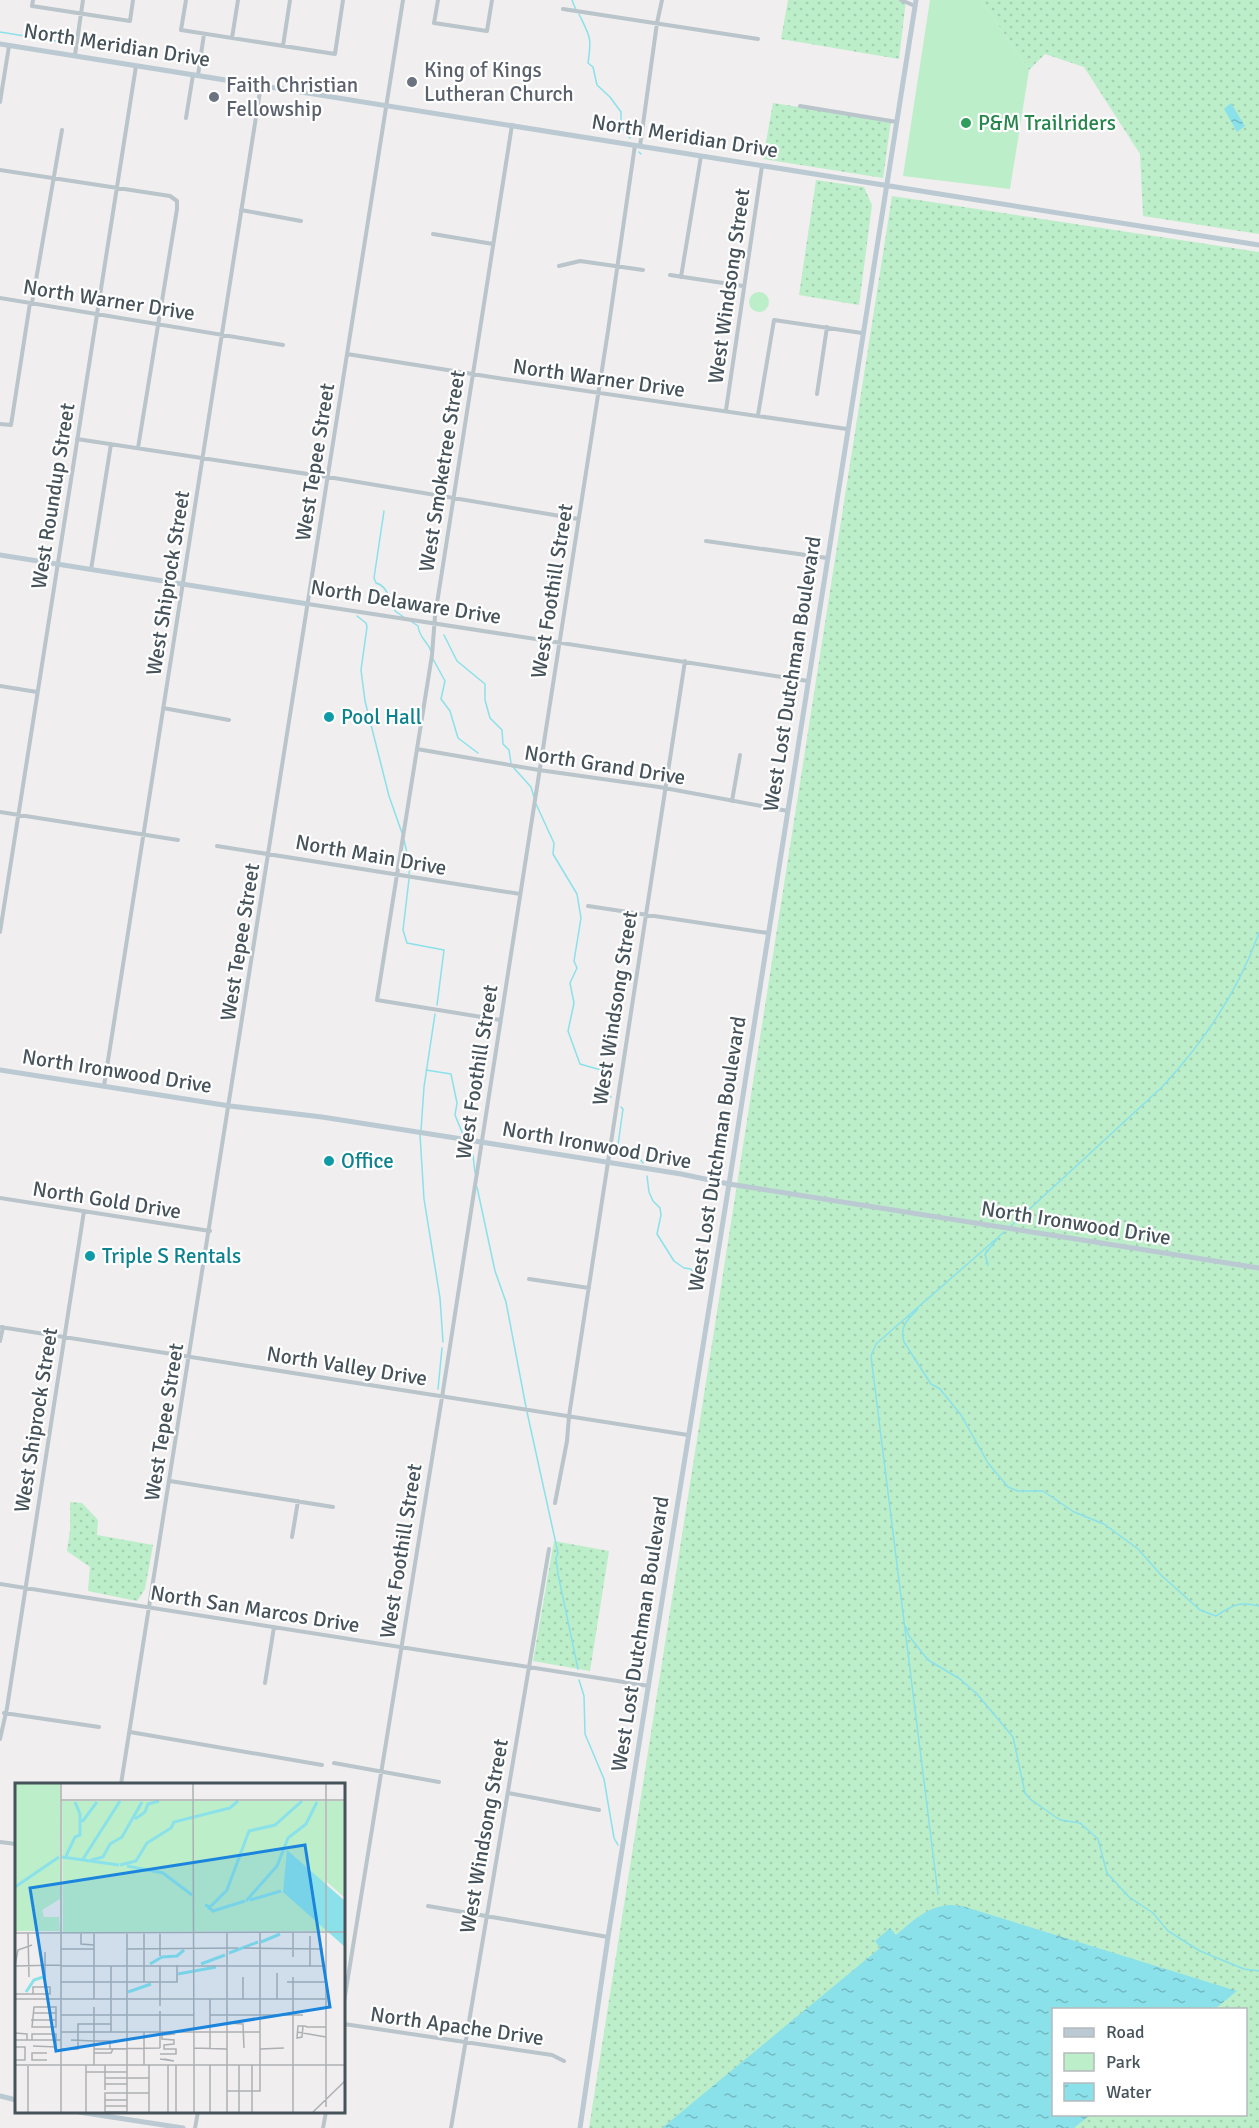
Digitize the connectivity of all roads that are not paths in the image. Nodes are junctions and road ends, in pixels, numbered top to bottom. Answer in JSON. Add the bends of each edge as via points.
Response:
{"nodes":[{"id":1,"x":33,"y":0,"type":"edge"},
{"id":2,"x":83,"y":0,"type":"edge"},
{"id":3,"x":134,"y":0,"type":"edge"},
{"id":4,"x":186,"y":0,"type":"edge"},
{"id":5,"x":238,"y":0,"type":"edge"},
{"id":6,"x":290,"y":0,"type":"edge"},
{"id":7,"x":343,"y":0,"type":"edge"},
{"id":8,"x":403,"y":0,"type":"edge"},
{"id":9,"x":438,"y":0,"type":"edge"},
{"id":10,"x":492,"y":0,"type":"edge"},
{"id":11,"x":662,"y":0,"type":"edge"},
{"id":12,"x":901,"y":0,"type":"edge"},
{"id":13,"x":915,"y":3,"type":"edge"},
{"id":14,"x":563,"y":9,"type":"dead end"},
{"id":15,"x":81,"y":14,"type":"junction"},
{"id":16,"x":657,"y":23,"type":"junction"},
{"id":17,"x":204,"y":34,"type":"junction"},
{"id":18,"x":232,"y":38,"type":"junction"},
{"id":19,"x":758,"y":39,"type":"dead end"},
{"id":20,"x":0,"y":44,"type":"edge"},
{"id":21,"x":9,"y":45,"type":"junction"},
{"id":22,"x":283,"y":46,"type":"junction"},
{"id":23,"x":75,"y":55,"type":"junction"},
{"id":24,"x":136,"y":65,"type":"junction"},
{"id":25,"x":196,"y":75,"type":"junction"},
{"id":26,"x":261,"y":85,"type":"junction"},
{"id":27,"x":0,"y":102,"type":"edge"},
{"id":28,"x":386,"y":105,"type":"junction"},
{"id":29,"x":800,"y":106,"type":"dead end"},
{"id":30,"x":186,"y":118,"type":"dead end"},
{"id":31,"x":897,"y":122,"type":"junction"},
{"id":32,"x":512,"y":125,"type":"junction"},
{"id":33,"x":62,"y":130,"type":"dead end"},
{"id":34,"x":638,"y":146,"type":"junction"},
{"id":35,"x":701,"y":156,"type":"junction"},
{"id":36,"x":762,"y":165,"type":"junction"},
{"id":37,"x":0,"y":170,"type":"edge"},
{"id":38,"x":53,"y":178,"type":"junction"},
{"id":39,"x":888,"y":185,"type":"junction"},
{"id":40,"x":116,"y":187,"type":"junction"},
{"id":41,"x":241,"y":210,"type":"junction"},
{"id":42,"x":301,"y":221,"type":"dead end"},
{"id":43,"x":433,"y":234,"type":"dead end"},
{"id":44,"x":493,"y":244,"type":"junction"},
{"id":45,"x":1259,"y":245,"type":"edge"},
{"id":46,"x":559,"y":266,"type":"dead end"},
{"id":47,"x":618,"y":267,"type":"junction"},
{"id":48,"x":644,"y":270,"type":"dead end"},
{"id":49,"x":670,"y":275,"type":"dead end"},
{"id":50,"x":681,"y":277,"type":"junction"},
{"id":51,"x":743,"y":286,"type":"junction"},
{"id":52,"x":0,"y":298,"type":"edge"},
{"id":53,"x":31,"y":303,"type":"junction"},
{"id":54,"x":97,"y":313,"type":"junction"},
{"id":55,"x":158,"y":323,"type":"junction"},
{"id":56,"x":827,"y":327,"type":"junction"},
{"id":57,"x":862,"y":333,"type":"junction"},
{"id":58,"x":222,"y":334,"type":"junction"},
{"id":59,"x":284,"y":345,"type":"dead end"},
{"id":60,"x":347,"y":354,"type":"junction"},
{"id":61,"x":473,"y":374,"type":"junction"},
{"id":62,"x":598,"y":394,"type":"junction"},
{"id":63,"x":817,"y":394,"type":"dead end"},
{"id":64,"x":726,"y":410,"type":"junction"},
{"id":65,"x":758,"y":415,"type":"junction"},
{"id":66,"x":0,"y":424,"type":"edge"},
{"id":67,"x":847,"y":429,"type":"junction"},
{"id":68,"x":77,"y":439,"type":"junction"},
{"id":69,"x":111,"y":444,"type":"junction"},
{"id":70,"x":138,"y":448,"type":"junction"},
{"id":71,"x":203,"y":459,"type":"junction"},
{"id":72,"x":328,"y":477,"type":"junction"},
{"id":73,"x":453,"y":497,"type":"junction"},
{"id":74,"x":578,"y":519,"type":"junction"},
{"id":75,"x":706,"y":541,"type":"dead end"},
{"id":76,"x":0,"y":555,"type":"edge"},
{"id":77,"x":827,"y":558,"type":"junction"},
{"id":78,"x":57,"y":564,"type":"junction"},
{"id":79,"x":91,"y":570,"type":"junction"},
{"id":80,"x":183,"y":584,"type":"junction"},
{"id":81,"x":308,"y":604,"type":"junction"},
{"id":82,"x":435,"y":624,"type":"junction"},
{"id":83,"x":559,"y":643,"type":"junction"},
{"id":84,"x":685,"y":661,"type":"junction"},
{"id":85,"x":808,"y":681,"type":"junction"},
{"id":86,"x":0,"y":686,"type":"edge"},
{"id":87,"x":37,"y":692,"type":"junction"},
{"id":88,"x":163,"y":708,"type":"junction"},
{"id":89,"x":229,"y":720,"type":"dead end"},
{"id":90,"x":417,"y":749,"type":"junction"},
{"id":91,"x":740,"y":755,"type":"dead end"},
{"id":92,"x":539,"y":770,"type":"junction"},
{"id":93,"x":665,"y":788,"type":"junction"},
{"id":94,"x":732,"y":801,"type":"junction"},
{"id":95,"x":788,"y":811,"type":"junction"},
{"id":96,"x":0,"y":812,"type":"edge"},
{"id":97,"x":18,"y":814,"type":"junction"},
{"id":98,"x":144,"y":834,"type":"junction"},
{"id":99,"x":178,"y":840,"type":"dead end"},
{"id":100,"x":217,"y":846,"type":"dead end"},
{"id":101,"x":270,"y":853,"type":"junction"},
{"id":102,"x":397,"y":875,"type":"junction"},
{"id":103,"x":520,"y":894,"type":"junction"},
{"id":104,"x":588,"y":906,"type":"dead end"},
{"id":105,"x":645,"y":914,"type":"junction"},
{"id":106,"x":0,"y":932,"type":"edge"},
{"id":107,"x":768,"y":933,"type":"junction"},
{"id":108,"x":501,"y":1020,"type":"junction"},
{"id":109,"x":0,"y":1070,"type":"edge"},
{"id":110,"x":105,"y":1086,"type":"junction"},
{"id":111,"x":230,"y":1106,"type":"junction"},
{"id":112,"x":481,"y":1142,"type":"junction"},
{"id":113,"x":607,"y":1162,"type":"junction"},
{"id":114,"x":729,"y":1184,"type":"junction"},
{"id":115,"x":0,"y":1198,"type":"edge"},
{"id":116,"x":84,"y":1211,"type":"junction"},
{"id":117,"x":210,"y":1231,"type":"junction"},
{"id":118,"x":1259,"y":1268,"type":"edge"},
{"id":119,"x":529,"y":1279,"type":"dead end"},
{"id":120,"x":589,"y":1288,"type":"junction"},
{"id":121,"x":1,"y":1327,"type":"edge"},
{"id":122,"x":64,"y":1337,"type":"junction"},
{"id":123,"x":0,"y":1341,"type":"edge"},
{"id":124,"x":190,"y":1357,"type":"junction"},
{"id":125,"x":442,"y":1397,"type":"junction"},
{"id":126,"x":569,"y":1416,"type":"junction"},
{"id":127,"x":689,"y":1435,"type":"junction"},
{"id":128,"x":170,"y":1481,"type":"junction"},
{"id":129,"x":298,"y":1502,"type":"junction"},
{"id":130,"x":555,"y":1503,"type":"dead end"},
{"id":131,"x":333,"y":1507,"type":"dead end"},
{"id":132,"x":292,"y":1537,"type":"dead end"},
{"id":133,"x":549,"y":1549,"type":"dead end"},
{"id":134,"x":0,"y":1584,"type":"edge"},
{"id":135,"x":24,"y":1588,"type":"junction"},
{"id":136,"x":149,"y":1607,"type":"junction"},
{"id":137,"x":274,"y":1627,"type":"junction"},
{"id":138,"x":400,"y":1647,"type":"junction"},
{"id":139,"x":528,"y":1667,"type":"junction"},
{"id":140,"x":265,"y":1683,"type":"dead end"},
{"id":141,"x":649,"y":1686,"type":"junction"},
{"id":142,"x":4,"y":1713,"type":"junction"},
{"id":143,"x":99,"y":1727,"type":"dead end"},
{"id":144,"x":129,"y":1732,"type":"junction"},
{"id":145,"x":0,"y":1739,"type":"edge"},
{"id":146,"x":334,"y":1763,"type":"dead end"},
{"id":147,"x":322,"y":1765,"type":"dead end"},
{"id":148,"x":381,"y":1772,"type":"junction"},
{"id":149,"x":439,"y":1782,"type":"dead end"},
{"id":150,"x":121,"y":1783,"type":"edge"},
{"id":151,"x":508,"y":1793,"type":"junction"},
{"id":152,"x":599,"y":1810,"type":"dead end"},
{"id":153,"x":0,"y":1842,"type":"edge"},
{"id":154,"x":15,"y":1844,"type":"edge"},
{"id":155,"x":428,"y":1906,"type":"dead end"},
{"id":156,"x":486,"y":1916,"type":"junction"},
{"id":157,"x":608,"y":1937,"type":"junction"},
{"id":158,"x":345,"y":1996,"type":"edge"},
{"id":159,"x":345,"y":2024,"type":"edge"},
{"id":160,"x":465,"y":2043,"type":"junction"},
{"id":161,"x":564,"y":2061,"type":"dead end"},
{"id":162,"x":0,"y":2096,"type":"edge"},
{"id":163,"x":15,"y":2100,"type":"edge"},
{"id":164,"x":86,"y":2113,"type":"edge"},
{"id":165,"x":198,"y":2113,"type":"edge"},
{"id":166,"x":326,"y":2113,"type":"edge"},
{"id":167,"x":183,"y":2128,"type":"edge"},
{"id":168,"x":195,"y":2128,"type":"edge"},
{"id":169,"x":323,"y":2128,"type":"edge"},
{"id":170,"x":451,"y":2128,"type":"edge"},
{"id":171,"x":580,"y":2128,"type":"edge"}],
"edges":[{"from":1,"to":15,"type":"street","via":[[32,6]]},
{"from":2,"to":15,"type":"street"},
{"from":3,"to":15,"type":"street","via":[[130,21]]},
{"from":4,"to":17,"type":"street","via":[[181,30]]},
{"from":5,"to":18,"type":"street"},
{"from":6,"to":22,"type":"street"},
{"from":7,"to":22,"type":"street","via":[[334,54]]},
{"from":8,"to":28,"type":"street","name":"West Tepee Street"},
{"from":9,"to":10,"type":"street","via":[[435,23],[487,31]]},
{"from":11,"to":16,"type":"street","name":"West Foothill Street"},
{"from":12,"to":13,"type":"street"},
{"from":13,"to":31,"type":"street","name":"West Lost Dutchman Boulevard"},
{"from":14,"to":16,"type":"street"},
{"from":15,"to":23,"type":"street"},
{"from":16,"to":19,"type":"street"},
{"from":16,"to":34,"type":"street","name":"West Foothill Street"},
{"from":17,"to":18,"type":"street"},
{"from":17,"to":25,"type":"street"},
{"from":18,"to":22,"type":"street"},
{"from":20,"to":21,"type":"street","name":"North Meridian Drive"},
{"from":21,"to":23,"type":"street","name":"North Meridian Drive"},
{"from":21,"to":27,"type":"street"},
{"from":23,"to":24,"type":"street","name":"North Meridian Drive"},
{"from":24,"to":25,"type":"street","name":"North Meridian Drive"},
{"from":24,"to":40,"type":"street","name":"West Roundup Street"},
{"from":25,"to":26,"type":"street","name":"North Meridian Drive"},
{"from":25,"to":30,"type":"street"},
{"from":26,"to":28,"type":"street","name":"North Meridian Drive"},
{"from":26,"to":41,"type":"street","name":"West Shiprock Street"},
{"from":28,"to":32,"type":"street","name":"North Meridian Drive"},
{"from":28,"to":60,"type":"street","name":"West Tepee Street"},
{"from":29,"to":31,"type":"street"},
{"from":31,"to":39,"type":"street","name":"West Lost Dutchman Boulevard"},
{"from":32,"to":34,"type":"street","name":"North Meridian Drive"},
{"from":32,"to":44,"type":"street","name":"West Smoketree Street"},
{"from":33,"to":38,"type":"street"},
{"from":34,"to":35,"type":"street","name":"North Meridian Drive"},
{"from":34,"to":47,"type":"street","name":"West Foothill Street"},
{"from":35,"to":36,"type":"street","name":"North Meridian Drive"},
{"from":35,"to":50,"type":"street"},
{"from":36,"to":39,"type":"street","name":"North Meridian Drive"},
{"from":36,"to":51,"type":"street","name":"West Windsong Street"},
{"from":37,"to":38,"type":"street"},
{"from":38,"to":40,"type":"street"},
{"from":38,"to":53,"type":"street"},
{"from":39,"to":45,"type":"street","name":"North Meridian Drive"},
{"from":39,"to":57,"type":"street","name":"West Lost Dutchman Boulevard"},
{"from":40,"to":54,"type":"street","name":"West Roundup Street"},
{"from":40,"to":55,"type":"street","via":[[170,196],[177,201]]},
{"from":41,"to":42,"type":"street"},
{"from":41,"to":58,"type":"street","name":"West Shiprock Street"},
{"from":43,"to":44,"type":"street"},
{"from":44,"to":61,"type":"street","name":"West Smoketree Street"},
{"from":46,"to":47,"type":"street","via":[[580,261]]},
{"from":47,"to":48,"type":"street"},
{"from":47,"to":62,"type":"street","name":"West Foothill Street"},
{"from":49,"to":50,"type":"street"},
{"from":50,"to":51,"type":"street"},
{"from":51,"to":64,"type":"street","name":"West Windsong Street"},
{"from":52,"to":53,"type":"street","name":"North Warner Drive"},
{"from":53,"to":54,"type":"street","name":"North Warner Drive"},
{"from":53,"to":66,"type":"street","via":[[11,425]]},
{"from":54,"to":55,"type":"street","name":"North Warner Drive"},
{"from":54,"to":68,"type":"street","name":"West Roundup Street"},
{"from":55,"to":58,"type":"street","name":"North Warner Drive"},
{"from":55,"to":70,"type":"street"},
{"from":56,"to":57,"type":"street"},
{"from":56,"to":63,"type":"street"},
{"from":56,"to":65,"type":"street","via":[[774,320]]},
{"from":57,"to":67,"type":"street","name":"West Lost Dutchman Boulevard"},
{"from":58,"to":59,"type":"street","name":"North Warner Drive"},
{"from":58,"to":71,"type":"street","name":"West Shiprock Street"},
{"from":60,"to":61,"type":"street","name":"North Warner Drive"},
{"from":60,"to":72,"type":"street","name":"West Tepee Street"},
{"from":61,"to":62,"type":"street","name":"North Warner Drive"},
{"from":61,"to":73,"type":"street","name":"West Smoketree Street"},
{"from":62,"to":64,"type":"street","name":"North Warner Drive"},
{"from":62,"to":74,"type":"street","name":"West Foothill Street"},
{"from":64,"to":65,"type":"street","name":"North Warner Drive"},
{"from":65,"to":67,"type":"street","name":"North Warner Drive"},
{"from":67,"to":77,"type":"street","name":"West Lost Dutchman Boulevard"},
{"from":68,"to":69,"type":"street"},
{"from":68,"to":78,"type":"street","name":"West Roundup Street"},
{"from":69,"to":70,"type":"street"},
{"from":69,"to":79,"type":"street"},
{"from":70,"to":71,"type":"street"},
{"from":71,"to":72,"type":"street"},
{"from":71,"to":80,"type":"street","name":"West Shiprock Street"},
{"from":72,"to":73,"type":"street"},
{"from":72,"to":81,"type":"street","name":"West Tepee Street"},
{"from":73,"to":74,"type":"street"},
{"from":73,"to":82,"type":"street","name":"West Smoketree Street"},
{"from":74,"to":83,"type":"street","name":"West Foothill Street"},
{"from":75,"to":77,"type":"street"},
{"from":76,"to":78,"type":"street","name":"North Delaware Drive"},
{"from":77,"to":85,"type":"street","name":"West Lost Dutchman Boulevard"},
{"from":78,"to":79,"type":"street","name":"North Delaware Drive"},
{"from":78,"to":87,"type":"street","name":"West Roundup Street"},
{"from":79,"to":80,"type":"street","name":"North Delaware Drive"},
{"from":80,"to":81,"type":"street","name":"North Delaware Drive"},
{"from":80,"to":88,"type":"street","name":"West Shiprock Street"},
{"from":81,"to":82,"type":"street","name":"North Delaware Drive"},
{"from":81,"to":101,"type":"street","name":"West Tepee Street"},
{"from":82,"to":83,"type":"street","name":"North Delaware Drive"},
{"from":82,"to":90,"type":"street","name":"West Smoketree Street"},
{"from":83,"to":84,"type":"street","name":"North Delaware Drive"},
{"from":83,"to":92,"type":"street","name":"West Foothill Street"},
{"from":84,"to":85,"type":"street","name":"North Delaware Drive"},
{"from":84,"to":93,"type":"street","name":"West Windsong Street"},
{"from":85,"to":95,"type":"street","name":"West Lost Dutchman Boulevard"},
{"from":86,"to":87,"type":"street"},
{"from":87,"to":97,"type":"street","name":"West Roundup Street"},
{"from":88,"to":89,"type":"street"},
{"from":88,"to":98,"type":"street","name":"West Shiprock Street"},
{"from":90,"to":92,"type":"street","name":"North Grand Drive"},
{"from":90,"to":102,"type":"street","name":"West Smoketree Street"},
{"from":91,"to":94,"type":"street"},
{"from":92,"to":93,"type":"street","name":"North Grand Drive"},
{"from":92,"to":103,"type":"street","name":"West Foothill Street"},
{"from":93,"to":94,"type":"street","name":"North Grand Drive"},
{"from":93,"to":105,"type":"street","name":"West Windsong Street"},
{"from":94,"to":95,"type":"street","name":"North Grand Drive"},
{"from":95,"to":107,"type":"street","name":"West Lost Dutchman Boulevard"},
{"from":96,"to":97,"type":"street"},
{"from":97,"to":98,"type":"street"},
{"from":97,"to":106,"type":"street","name":"West Roundup Street"},
{"from":98,"to":99,"type":"street"},
{"from":98,"to":110,"type":"street","name":"West Shiprock Street"},
{"from":100,"to":101,"type":"street","name":"North Main Drive"},
{"from":101,"to":102,"type":"street","name":"North Main Drive"},
{"from":101,"to":111,"type":"street","name":"West Tepee Street"},
{"from":102,"to":103,"type":"street","name":"North Main Drive"},
{"from":102,"to":108,"type":"street","name":"West Smoketree Street","via":[[377,1000]]},
{"from":103,"to":108,"type":"street","name":"West Foothill Street"},
{"from":104,"to":105,"type":"street"},
{"from":105,"to":107,"type":"street"},
{"from":105,"to":113,"type":"street","name":"West Windsong Street"},
{"from":107,"to":114,"type":"street","name":"West Lost Dutchman Boulevard"},
{"from":108,"to":112,"type":"street","name":"West Foothill Street"},
{"from":109,"to":110,"type":"street","name":"North Ironwood Drive"},
{"from":110,"to":111,"type":"street","name":"North Ironwood Drive"},
{"from":111,"to":112,"type":"street","name":"North Ironwood Drive"},
{"from":111,"to":117,"type":"street","name":"West Tepee Street"},
{"from":112,"to":113,"type":"street","name":"North Ironwood Drive"},
{"from":112,"to":125,"type":"street","name":"West Foothill Street"},
{"from":113,"to":114,"type":"street","name":"North Ironwood Drive"},
{"from":113,"to":120,"type":"street","name":"West Windsong Street"},
{"from":114,"to":118,"type":"street","name":"North Ironwood Drive"},
{"from":114,"to":127,"type":"street","name":"West Lost Dutchman Boulevard"},
{"from":115,"to":116,"type":"street","name":"North Gold Drive"},
{"from":116,"to":117,"type":"street","name":"North Gold Drive"},
{"from":116,"to":122,"type":"street","name":"West Shiprock Street"},
{"from":117,"to":124,"type":"street","name":"West Tepee Street"},
{"from":119,"to":120,"type":"street"},
{"from":120,"to":126,"type":"street","name":"West Windsong Street"},
{"from":121,"to":122,"type":"street","name":"North Valley Drive"},
{"from":121,"to":123,"type":"street"},
{"from":122,"to":124,"type":"street","name":"North Valley Drive"},
{"from":122,"to":135,"type":"street","name":"West Shiprock Street"},
{"from":124,"to":125,"type":"street","name":"North Valley Drive"},
{"from":124,"to":128,"type":"street","name":"West Tepee Street"},
{"from":125,"to":126,"type":"street","name":"North Valley Drive"},
{"from":125,"to":138,"type":"street","name":"West Foothill Street"},
{"from":126,"to":127,"type":"street","name":"North Valley Drive"},
{"from":126,"to":130,"type":"street","name":"West Windsong Street"},
{"from":127,"to":141,"type":"street","name":"West Lost Dutchman Boulevard"},
{"from":128,"to":129,"type":"street"},
{"from":128,"to":136,"type":"street","name":"West Tepee Street"},
{"from":129,"to":131,"type":"street"},
{"from":129,"to":132,"type":"street"},
{"from":133,"to":139,"type":"street","name":"West Windsong Street"},
{"from":134,"to":135,"type":"street","name":"North San Marcos Drive"},
{"from":135,"to":136,"type":"street","name":"North San Marcos Drive"},
{"from":135,"to":142,"type":"street","name":"West Shiprock Street"},
{"from":136,"to":137,"type":"street","name":"North San Marcos Drive"},
{"from":136,"to":144,"type":"street","name":"West Tepee Street"},
{"from":137,"to":138,"type":"street","name":"North San Marcos Drive"},
{"from":137,"to":140,"type":"street"},
{"from":138,"to":139,"type":"street","name":"North San Marcos Drive"},
{"from":138,"to":148,"type":"street","name":"West Foothill Street"},
{"from":139,"to":141,"type":"street","name":"North San Marcos Drive"},
{"from":139,"to":151,"type":"street","name":"West Windsong Street"},
{"from":141,"to":157,"type":"street","name":"West Lost Dutchman Boulevard"},
{"from":142,"to":143,"type":"street"},
{"from":142,"to":145,"type":"street","name":"West Shiprock Street"},
{"from":144,"to":147,"type":"street"},
{"from":144,"to":150,"type":"street","name":"West Tepee Street"},
{"from":146,"to":148,"type":"street"},
{"from":148,"to":149,"type":"street"},
{"from":148,"to":158,"type":"street","name":"West Foothill Street"},
{"from":151,"to":152,"type":"street"},
{"from":151,"to":156,"type":"street","name":"West Windsong Street"},
{"from":153,"to":154,"type":"street"},
{"from":155,"to":156,"type":"street"},
{"from":156,"to":157,"type":"street"},
{"from":156,"to":160,"type":"street","name":"West Windsong Street"},
{"from":157,"to":171,"type":"street","name":"West Lost Dutchman Boulevard"},
{"from":159,"to":160,"type":"street","name":"North Apache Drive"},
{"from":160,"to":161,"type":"street","name":"North Apache Drive","via":[[552,2055]]},
{"from":160,"to":170,"type":"street","name":"West Windsong Street"},
{"from":162,"to":163,"type":"street"},
{"from":164,"to":167,"type":"street"},
{"from":165,"to":168,"type":"street"},
{"from":166,"to":169,"type":"street"}]}
